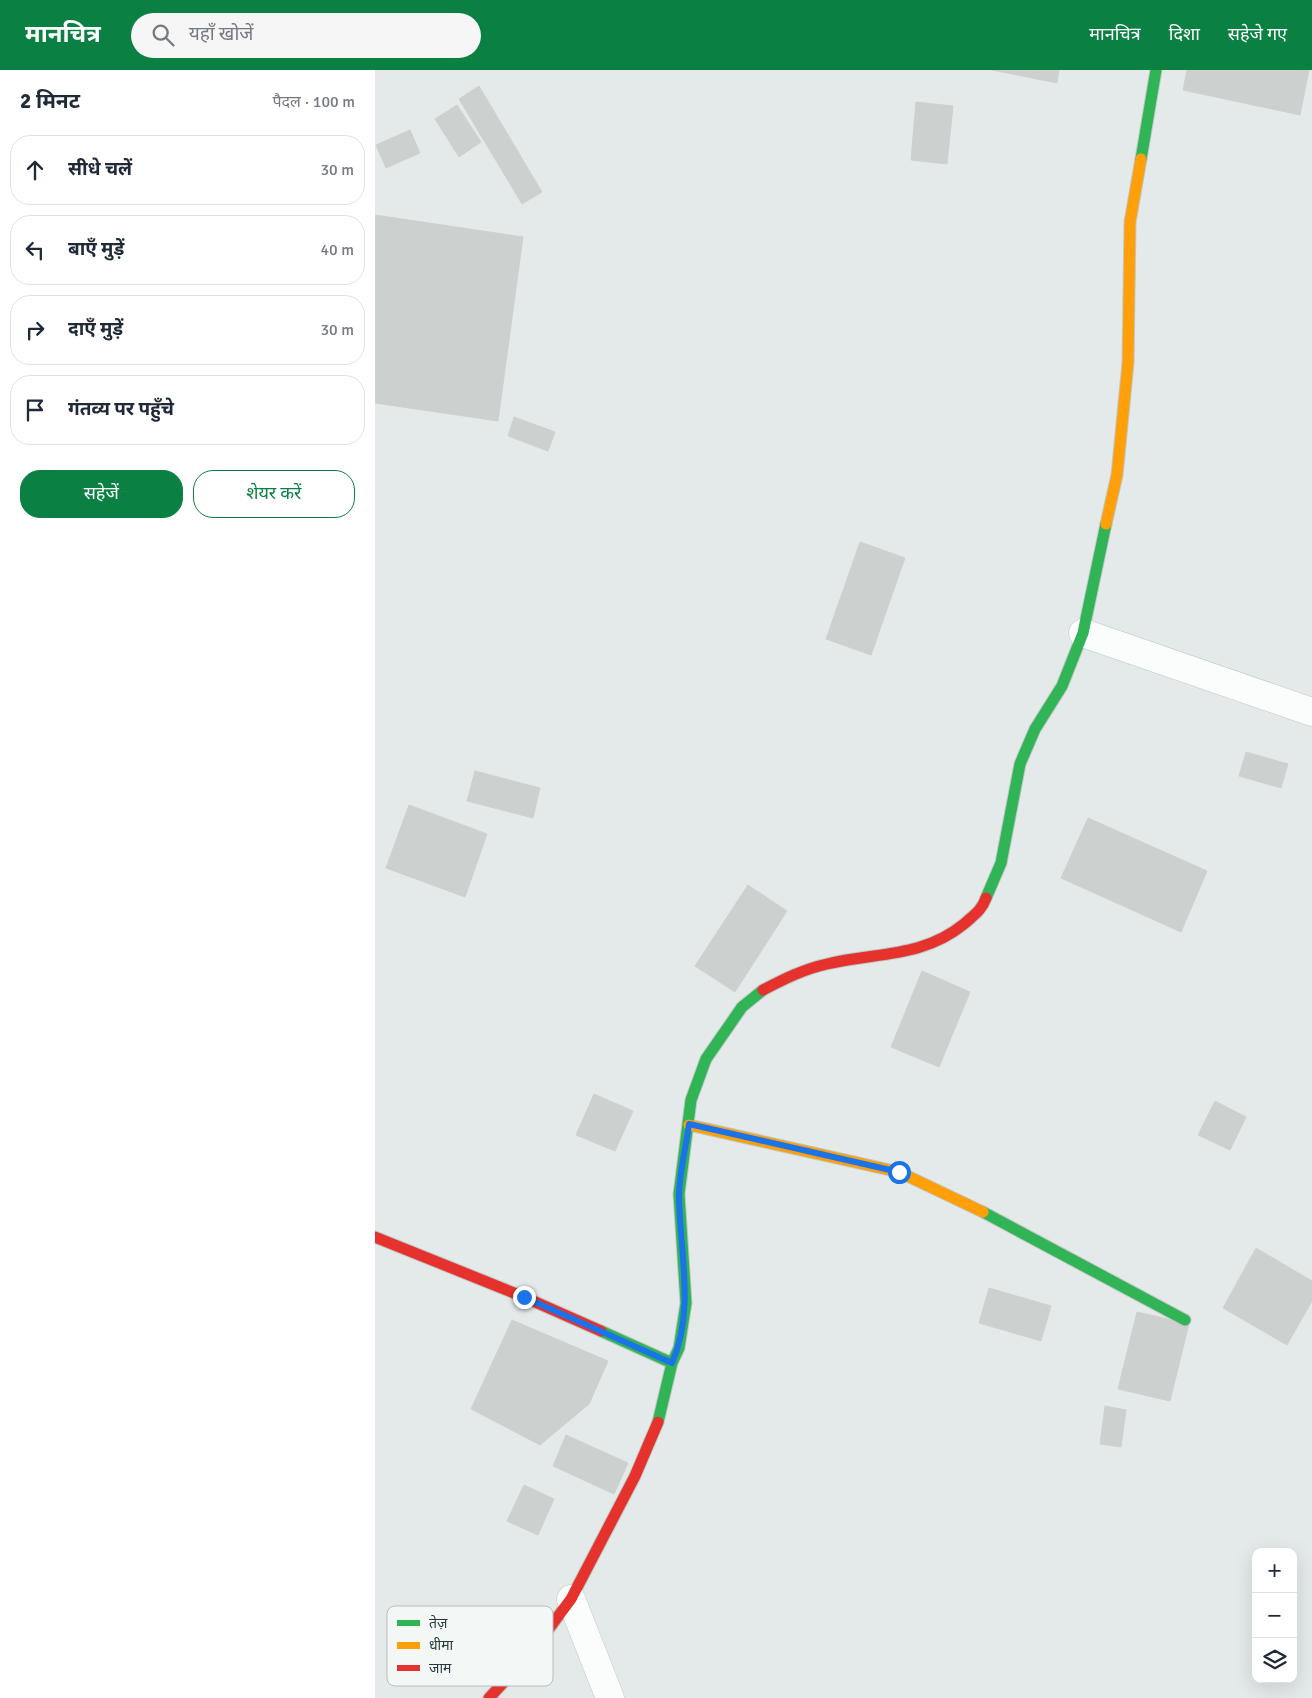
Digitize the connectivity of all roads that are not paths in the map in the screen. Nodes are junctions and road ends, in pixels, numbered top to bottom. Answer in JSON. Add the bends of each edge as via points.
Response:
{"nodes":[{"id":1,"x":1156,"y":70,"type":"edge"},
{"id":2,"x":1083,"y":633,"type":"junction"},
{"id":3,"x":1312,"y":712,"type":"edge"},
{"id":4,"x":689,"y":1124,"type":"junction"},
{"id":5,"x":375,"y":1237,"type":"edge"},
{"id":6,"x":1185,"y":1320,"type":"dead end"},
{"id":7,"x":672,"y":1363,"type":"junction"},
{"id":8,"x":571,"y":1599,"type":"junction"},
{"id":9,"x":553,"y":1623,"type":"edge"},
{"id":10,"x":500,"y":1686,"type":"edge"},
{"id":11,"x":489,"y":1698,"type":"edge"},
{"id":12,"x":610,"y":1698,"type":"edge"}],
"edges":[{"from":1,"to":2,"type":"street","via":[[1130,222],[1128,363],[1117,475]]},
{"from":2,"to":3,"type":"street"},
{"from":2,"to":4,"type":"street","via":[[1062,686],[1035,729],[1020,764],[1001,863],[982,908],[948,937],[913,951],[827,964],[788,976],[757,994],[731,1020],[706,1059],[691,1100]]},
{"from":4,"to":6,"type":"street","via":[[899,1172],[1014,1226]]},
{"from":4,"to":7,"type":"street","via":[[679,1194],[685,1303],[679,1348]]},
{"from":5,"to":7,"type":"street","via":[[524,1297]]},
{"from":7,"to":8,"type":"street","via":[[658,1423],[635,1476]]},
{"from":8,"to":9,"type":"street"},
{"from":8,"to":12,"type":"street"},
{"from":10,"to":11,"type":"street"}]}
